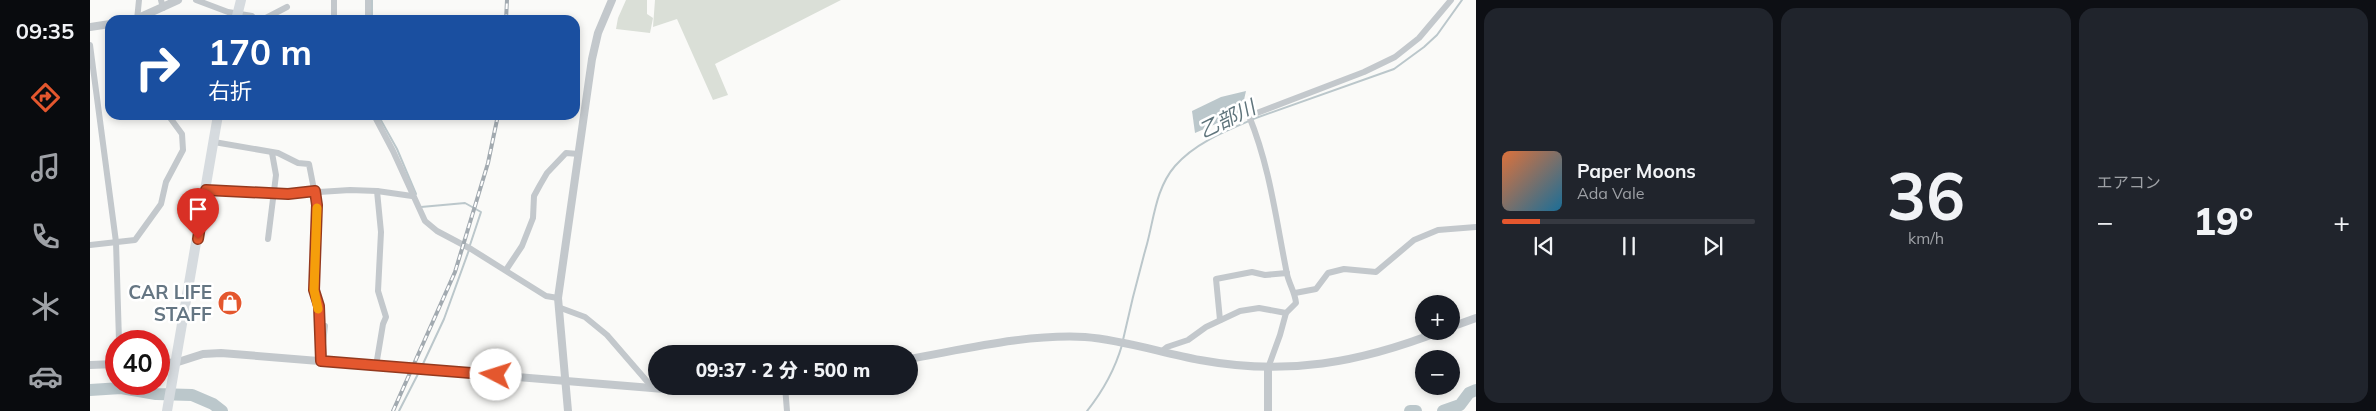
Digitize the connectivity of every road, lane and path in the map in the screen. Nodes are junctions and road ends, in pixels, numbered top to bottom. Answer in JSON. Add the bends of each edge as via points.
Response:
{"nodes":[{"id":1,"x":139,"y":0,"type":"edge"},
{"id":2,"x":178,"y":0,"type":"edge"},
{"id":3,"x":196,"y":0,"type":"edge"},
{"id":4,"x":241,"y":0,"type":"edge"},
{"id":5,"x":334,"y":0,"type":"edge"},
{"id":6,"x":368,"y":0,"type":"edge"},
{"id":7,"x":612,"y":0,"type":"edge"},
{"id":8,"x":1451,"y":0,"type":"edge"},
{"id":9,"x":162,"y":4,"type":"edge"},
{"id":10,"x":287,"y":7,"type":"dead end"},
{"id":11,"x":137,"y":15,"type":"edge"},
{"id":12,"x":144,"y":15,"type":"edge"},
{"id":13,"x":232,"y":15,"type":"edge"},
{"id":14,"x":237,"y":15,"type":"edge"},
{"id":15,"x":272,"y":15,"type":"edge"},
{"id":16,"x":334,"y":15,"type":"edge"},
{"id":17,"x":368,"y":15,"type":"edge"},
{"id":18,"x":105,"y":25,"type":"edge"},
{"id":19,"x":90,"y":27,"type":"edge"},
{"id":20,"x":90,"y":45,"type":"edge"},
{"id":21,"x":172,"y":120,"type":"edge"},
{"id":22,"x":217,"y":120,"type":"edge"},
{"id":23,"x":377,"y":120,"type":"edge"},
{"id":24,"x":214,"y":142,"type":"junction"},
{"id":25,"x":272,"y":152,"type":"junction"},
{"id":26,"x":579,"y":154,"type":"junction"},
{"id":27,"x":206,"y":190,"type":"junction"},
{"id":28,"x":315,"y":191,"type":"junction"},
{"id":29,"x":377,"y":191,"type":"junction"},
{"id":30,"x":273,"y":194,"type":"junction"},
{"id":31,"x":412,"y":196,"type":"junction"},
{"id":32,"x":1476,"y":227,"type":"edge"},
{"id":33,"x":268,"y":239,"type":"dead end"},
{"id":34,"x":116,"y":242,"type":"junction"},
{"id":35,"x":90,"y":245,"type":"edge"},
{"id":36,"x":506,"y":270,"type":"junction"},
{"id":37,"x":1287,"y":273,"type":"junction"},
{"id":38,"x":1295,"y":293,"type":"junction"},
{"id":39,"x":558,"y":298,"type":"junction"},
{"id":40,"x":558,"y":307,"type":"junction"},
{"id":41,"x":1286,"y":313,"type":"junction"},
{"id":42,"x":1476,"y":318,"type":"edge"},
{"id":43,"x":1220,"y":320,"type":"junction"},
{"id":44,"x":1460,"y":324,"type":"edge"},
{"id":45,"x":325,"y":326,"type":"dead end"},
{"id":46,"x":119,"y":330,"type":"edge"},
{"id":47,"x":1417,"y":340,"type":"edge"},
{"id":48,"x":322,"y":344,"type":"junction"},
{"id":49,"x":1162,"y":351,"type":"junction"},
{"id":50,"x":918,"y":358,"type":"edge"},
{"id":51,"x":321,"y":361,"type":"junction"},
{"id":52,"x":170,"y":363,"type":"edge"},
{"id":53,"x":175,"y":363,"type":"junction"},
{"id":54,"x":105,"y":364,"type":"edge"},
{"id":55,"x":90,"y":365,"type":"edge"},
{"id":56,"x":376,"y":366,"type":"junction"},
{"id":57,"x":1268,"y":368,"type":"junction"},
{"id":58,"x":566,"y":382,"type":"junction"},
{"id":59,"x":648,"y":382,"type":"edge"},
{"id":60,"x":648,"y":387,"type":"edge"},
{"id":61,"x":786,"y":395,"type":"edge"},
{"id":62,"x":166,"y":411,"type":"edge"},
{"id":63,"x":568,"y":411,"type":"edge"},
{"id":64,"x":788,"y":411,"type":"edge"},
{"id":65,"x":1268,"y":411,"type":"edge"}],
"edges":[{"from":1,"to":11,"type":"street"},
{"from":2,"to":9,"type":"street"},
{"from":3,"to":13,"type":"street"},
{"from":4,"to":14,"type":"main road"},
{"from":5,"to":16,"type":"street"},
{"from":6,"to":17,"type":"street"},
{"from":7,"to":26,"type":"street","via":[[595,46]]},
{"from":8,"to":37,"type":"street","via":[[1419,38],[1395,57],[1249,116],[1273,196]]},
{"from":9,"to":12,"type":"street"},
{"from":10,"to":15,"type":"street"},
{"from":18,"to":19,"type":"street"},
{"from":20,"to":34,"type":"street"},
{"from":21,"to":34,"type":"street","via":[[182,134],[183,150],[164,188],[161,204],[135,240]]},
{"from":22,"to":24,"type":"main road"},
{"from":23,"to":31,"type":"street"},
{"from":24,"to":25,"type":"street"},
{"from":24,"to":27,"type":"main road"},
{"from":25,"to":28,"type":"street","via":[[309,164]]},
{"from":25,"to":30,"type":"street","via":[[276,175]]},
{"from":26,"to":36,"type":"street","via":[[566,153],[546,173],[534,196],[533,218],[522,246]]},
{"from":26,"to":39,"type":"street"},
{"from":27,"to":30,"type":"street"},
{"from":27,"to":53,"type":"main road"},
{"from":28,"to":29,"type":"street"},
{"from":28,"to":30,"type":"street"},
{"from":28,"to":48,"type":"street","via":[[314,290],[319,306],[318,334]]},
{"from":29,"to":31,"type":"street"},
{"from":29,"to":56,"type":"street","via":[[381,232],[378,291],[386,317]]},
{"from":30,"to":33,"type":"street"},
{"from":31,"to":36,"type":"street","via":[[425,221]]},
{"from":32,"to":38,"type":"street","via":[[1438,230],[1414,240],[1376,272],[1344,270],[1328,273],[1316,289]]},
{"from":34,"to":35,"type":"street"},
{"from":34,"to":46,"type":"street"},
{"from":36,"to":39,"type":"street","via":[[546,296]]},
{"from":37,"to":38,"type":"street"},
{"from":37,"to":43,"type":"street","via":[[1265,275],[1252,272],[1216,279]]},
{"from":38,"to":41,"type":"street","via":[[1296,303]]},
{"from":39,"to":40,"type":"street"},
{"from":40,"to":58,"type":"street"},
{"from":40,"to":59,"type":"street","via":[[585,317],[607,335]]},
{"from":41,"to":43,"type":"street","via":[[1259,308]]},
{"from":41,"to":57,"type":"street"},
{"from":42,"to":44,"type":"street"},
{"from":43,"to":49,"type":"street","via":[[1193,338],[1167,346]]},
{"from":45,"to":48,"type":"street"},
{"from":47,"to":57,"type":"street","via":[[1363,357]]},
{"from":48,"to":51,"type":"street"},
{"from":49,"to":50,"type":"street","via":[[1085,338],[1027,340]]},
{"from":49,"to":57,"type":"street","via":[[1199,360]]},
{"from":51,"to":53,"type":"street","via":[[216,353]]},
{"from":51,"to":56,"type":"street"},
{"from":52,"to":53,"type":"street"},
{"from":53,"to":62,"type":"main road"},
{"from":54,"to":55,"type":"street"},
{"from":56,"to":58,"type":"street"},
{"from":57,"to":65,"type":"street"},
{"from":58,"to":60,"type":"street"},
{"from":58,"to":63,"type":"street"},
{"from":61,"to":64,"type":"street"}]}
